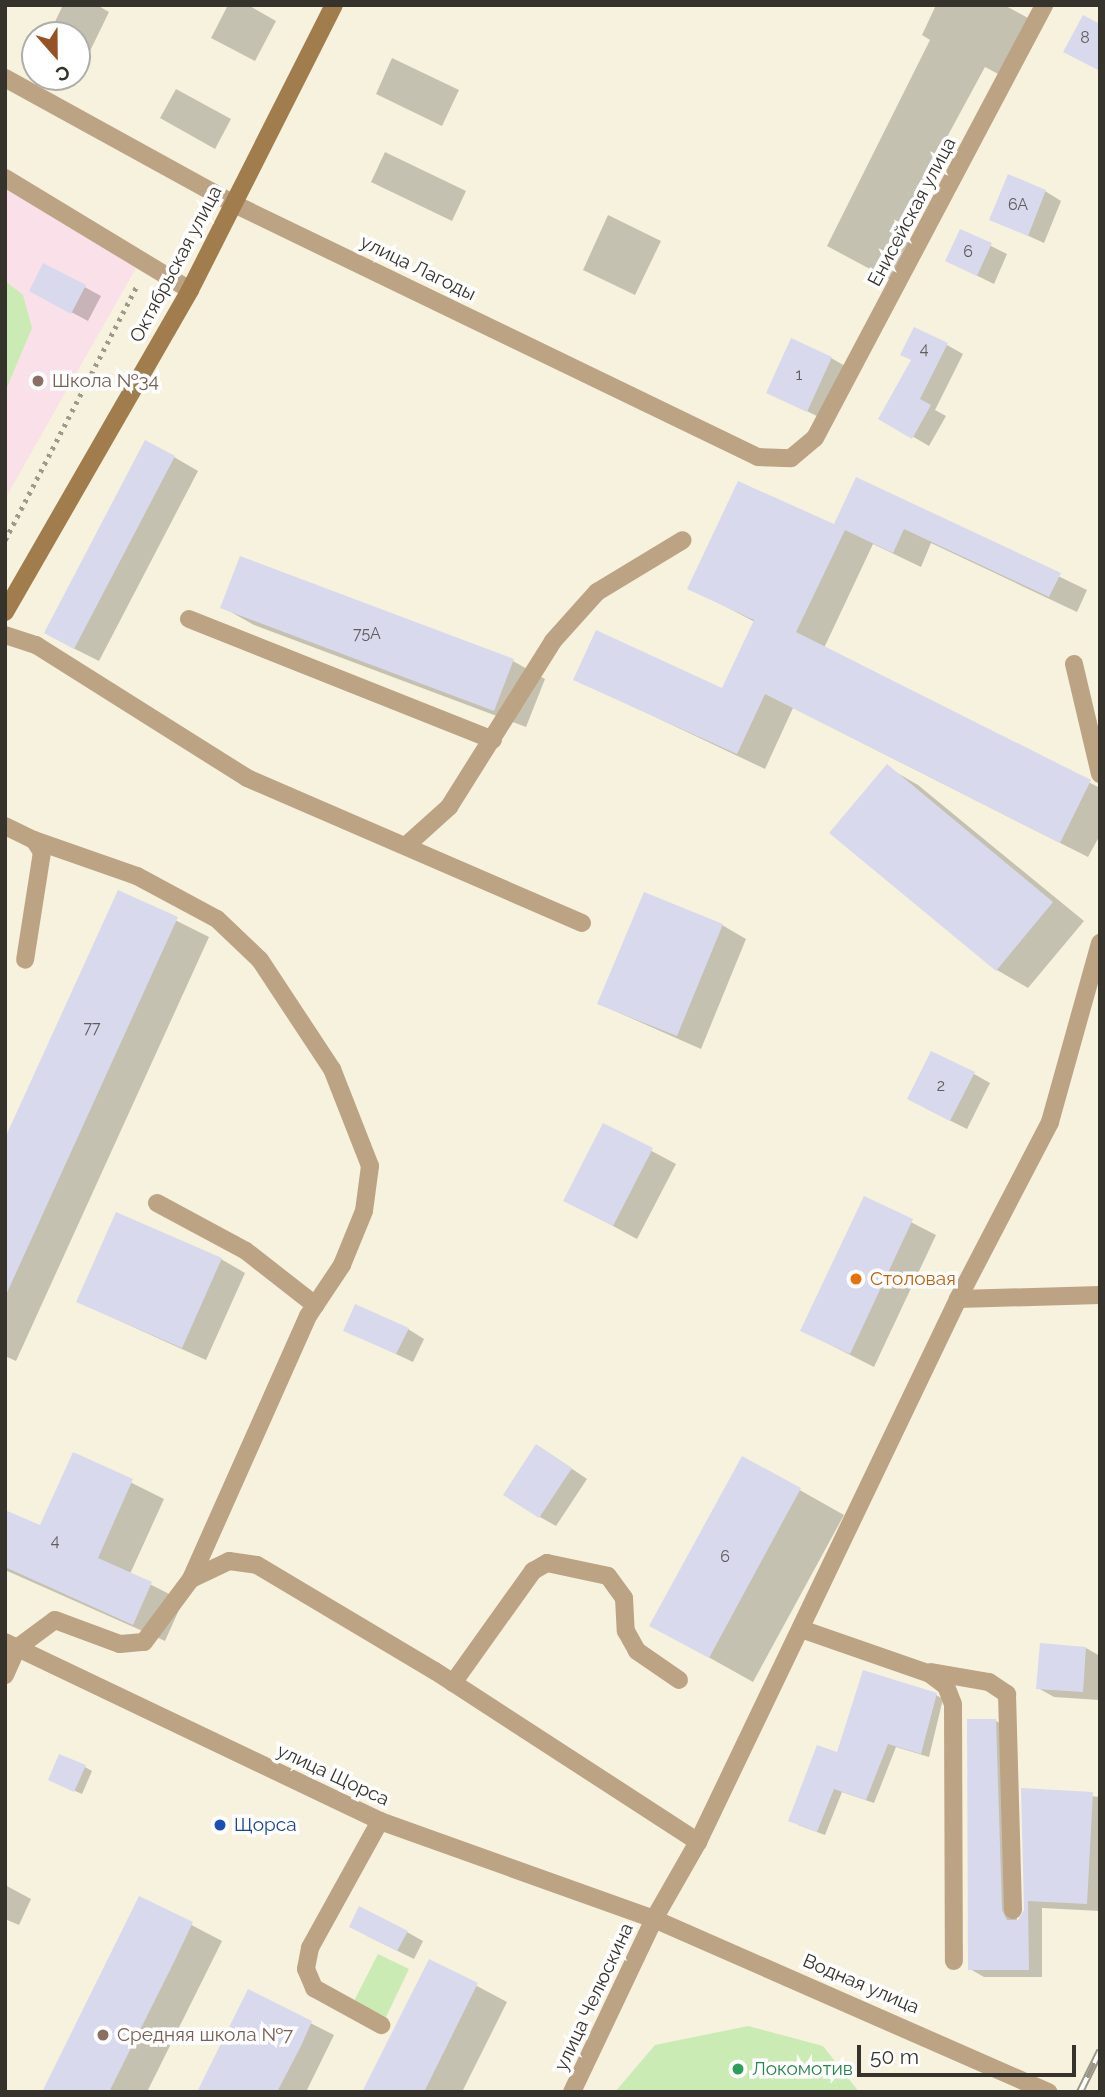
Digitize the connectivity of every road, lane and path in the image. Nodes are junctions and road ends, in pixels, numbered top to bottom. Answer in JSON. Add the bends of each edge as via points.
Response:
{"nodes":[{"id":1,"x":334,"y":5,"type":"edge"},
{"id":2,"x":1044,"y":5,"type":"edge"},
{"id":3,"x":5,"y":78,"type":"edge"},
{"id":4,"x":5,"y":178,"type":"edge"},
{"id":5,"x":232,"y":203,"type":"junction"},
{"id":6,"x":138,"y":283,"type":"dead end"},
{"id":7,"x":190,"y":290,"type":"junction"},
{"id":8,"x":815,"y":438,"type":"joint"},
{"id":9,"x":5,"y":540,"type":"edge"},
{"id":10,"x":683,"y":540,"type":"dead end"},
{"id":11,"x":5,"y":612,"type":"edge"},
{"id":12,"x":189,"y":619,"type":"dead end"},
{"id":13,"x":5,"y":635,"type":"edge"},
{"id":14,"x":1074,"y":664,"type":"dead end"},
{"id":15,"x":493,"y":740,"type":"junction"},
{"id":16,"x":1100,"y":774,"type":"edge"},
{"id":17,"x":5,"y":826,"type":"edge"},
{"id":18,"x":34,"y":840,"type":"junction"},
{"id":19,"x":409,"y":843,"type":"junction"},
{"id":20,"x":582,"y":923,"type":"dead end"},
{"id":21,"x":1100,"y":943,"type":"edge"},
{"id":22,"x":25,"y":960,"type":"dead end"},
{"id":23,"x":158,"y":1203,"type":"dead end"},
{"id":24,"x":1100,"y":1295,"type":"edge"},
{"id":25,"x":958,"y":1299,"type":"junction"},
{"id":26,"x":315,"y":1305,"type":"junction"},
{"id":27,"x":191,"y":1579,"type":"junction"},
{"id":28,"x":801,"y":1629,"type":"junction"},
{"id":29,"x":11,"y":1645,"type":"edge"},
{"id":30,"x":918,"y":1670,"type":"junction"},
{"id":31,"x":5,"y":1675,"type":"edge"},
{"id":32,"x":680,"y":1679,"type":"dead end"},
{"id":33,"x":453,"y":1683,"type":"junction"},
{"id":34,"x":380,"y":1821,"type":"junction"},
{"id":35,"x":698,"y":1842,"type":"junction"},
{"id":36,"x":1013,"y":1910,"type":"dead end"},
{"id":37,"x":654,"y":1919,"type":"junction"},
{"id":38,"x":954,"y":1961,"type":"dead end"},
{"id":39,"x":382,"y":2025,"type":"dead end"},
{"id":40,"x":572,"y":2092,"type":"edge"},
{"id":41,"x":1049,"y":2092,"type":"edge"}],
"edges":[{"from":1,"to":5,"type":"main road","name":"Октябрьская улица"},
{"from":2,"to":8,"type":"street","name":"Енисейская улица"},
{"from":3,"to":5,"type":"street","name":"улица Лагоды"},
{"from":4,"to":7,"type":"street"},
{"from":5,"to":7,"type":"main road","name":"Октябрьская улица"},
{"from":5,"to":8,"type":"street","name":"улица Лагоды","via":[[758,457],[791,457]]},
{"from":6,"to":9,"type":"path"},
{"from":7,"to":11,"type":"main road","name":"Октябрьская улица"},
{"from":10,"to":15,"type":"street","via":[[597,592],[553,641]]},
{"from":12,"to":15,"type":"street"},
{"from":13,"to":19,"type":"street","via":[[36,645],[247,778]]},
{"from":14,"to":16,"type":"street"},
{"from":15,"to":19,"type":"street","via":[[449,807]]},
{"from":17,"to":18,"type":"street"},
{"from":18,"to":22,"type":"street","via":[[43,865]]},
{"from":18,"to":26,"type":"street","via":[[137,876],[218,919],[260,960],[332,1069],[370,1166],[364,1211],[342,1265]]},
{"from":19,"to":20,"type":"street"},
{"from":21,"to":25,"type":"street","name":"улица Челюскина","via":[[1050,1122]]},
{"from":23,"to":26,"type":"street","via":[[246,1251]]},
{"from":24,"to":25,"type":"street"},
{"from":25,"to":28,"type":"street","name":"улица Челюскина"},
{"from":26,"to":27,"type":"street"},
{"from":27,"to":29,"type":"street","via":[[144,1642],[120,1644],[55,1620]]},
{"from":27,"to":33,"type":"street","via":[[229,1561],[257,1565]]},
{"from":28,"to":30,"type":"street"},
{"from":28,"to":35,"type":"street","name":"улица Челюскина"},
{"from":29,"to":31,"type":"street"},
{"from":29,"to":34,"type":"street","name":"улица Щорса"},
{"from":30,"to":36,"type":"street","via":[[989,1682],[1007,1694]]},
{"from":30,"to":38,"type":"street","via":[[946,1686],[953,1704]]},
{"from":32,"to":33,"type":"street","via":[[638,1651],[626,1631],[624,1598],[608,1576],[547,1563],[533,1571]]},
{"from":33,"to":35,"type":"street"},
{"from":34,"to":37,"type":"street","name":"улица Щорса"},
{"from":34,"to":39,"type":"street","via":[[310,1948],[306,1969],[314,1988]]},
{"from":35,"to":37,"type":"street","name":"улица Челюскина"},
{"from":37,"to":40,"type":"street","name":"улица Челюскина"},
{"from":37,"to":41,"type":"street","name":"Водная улица"}]}
